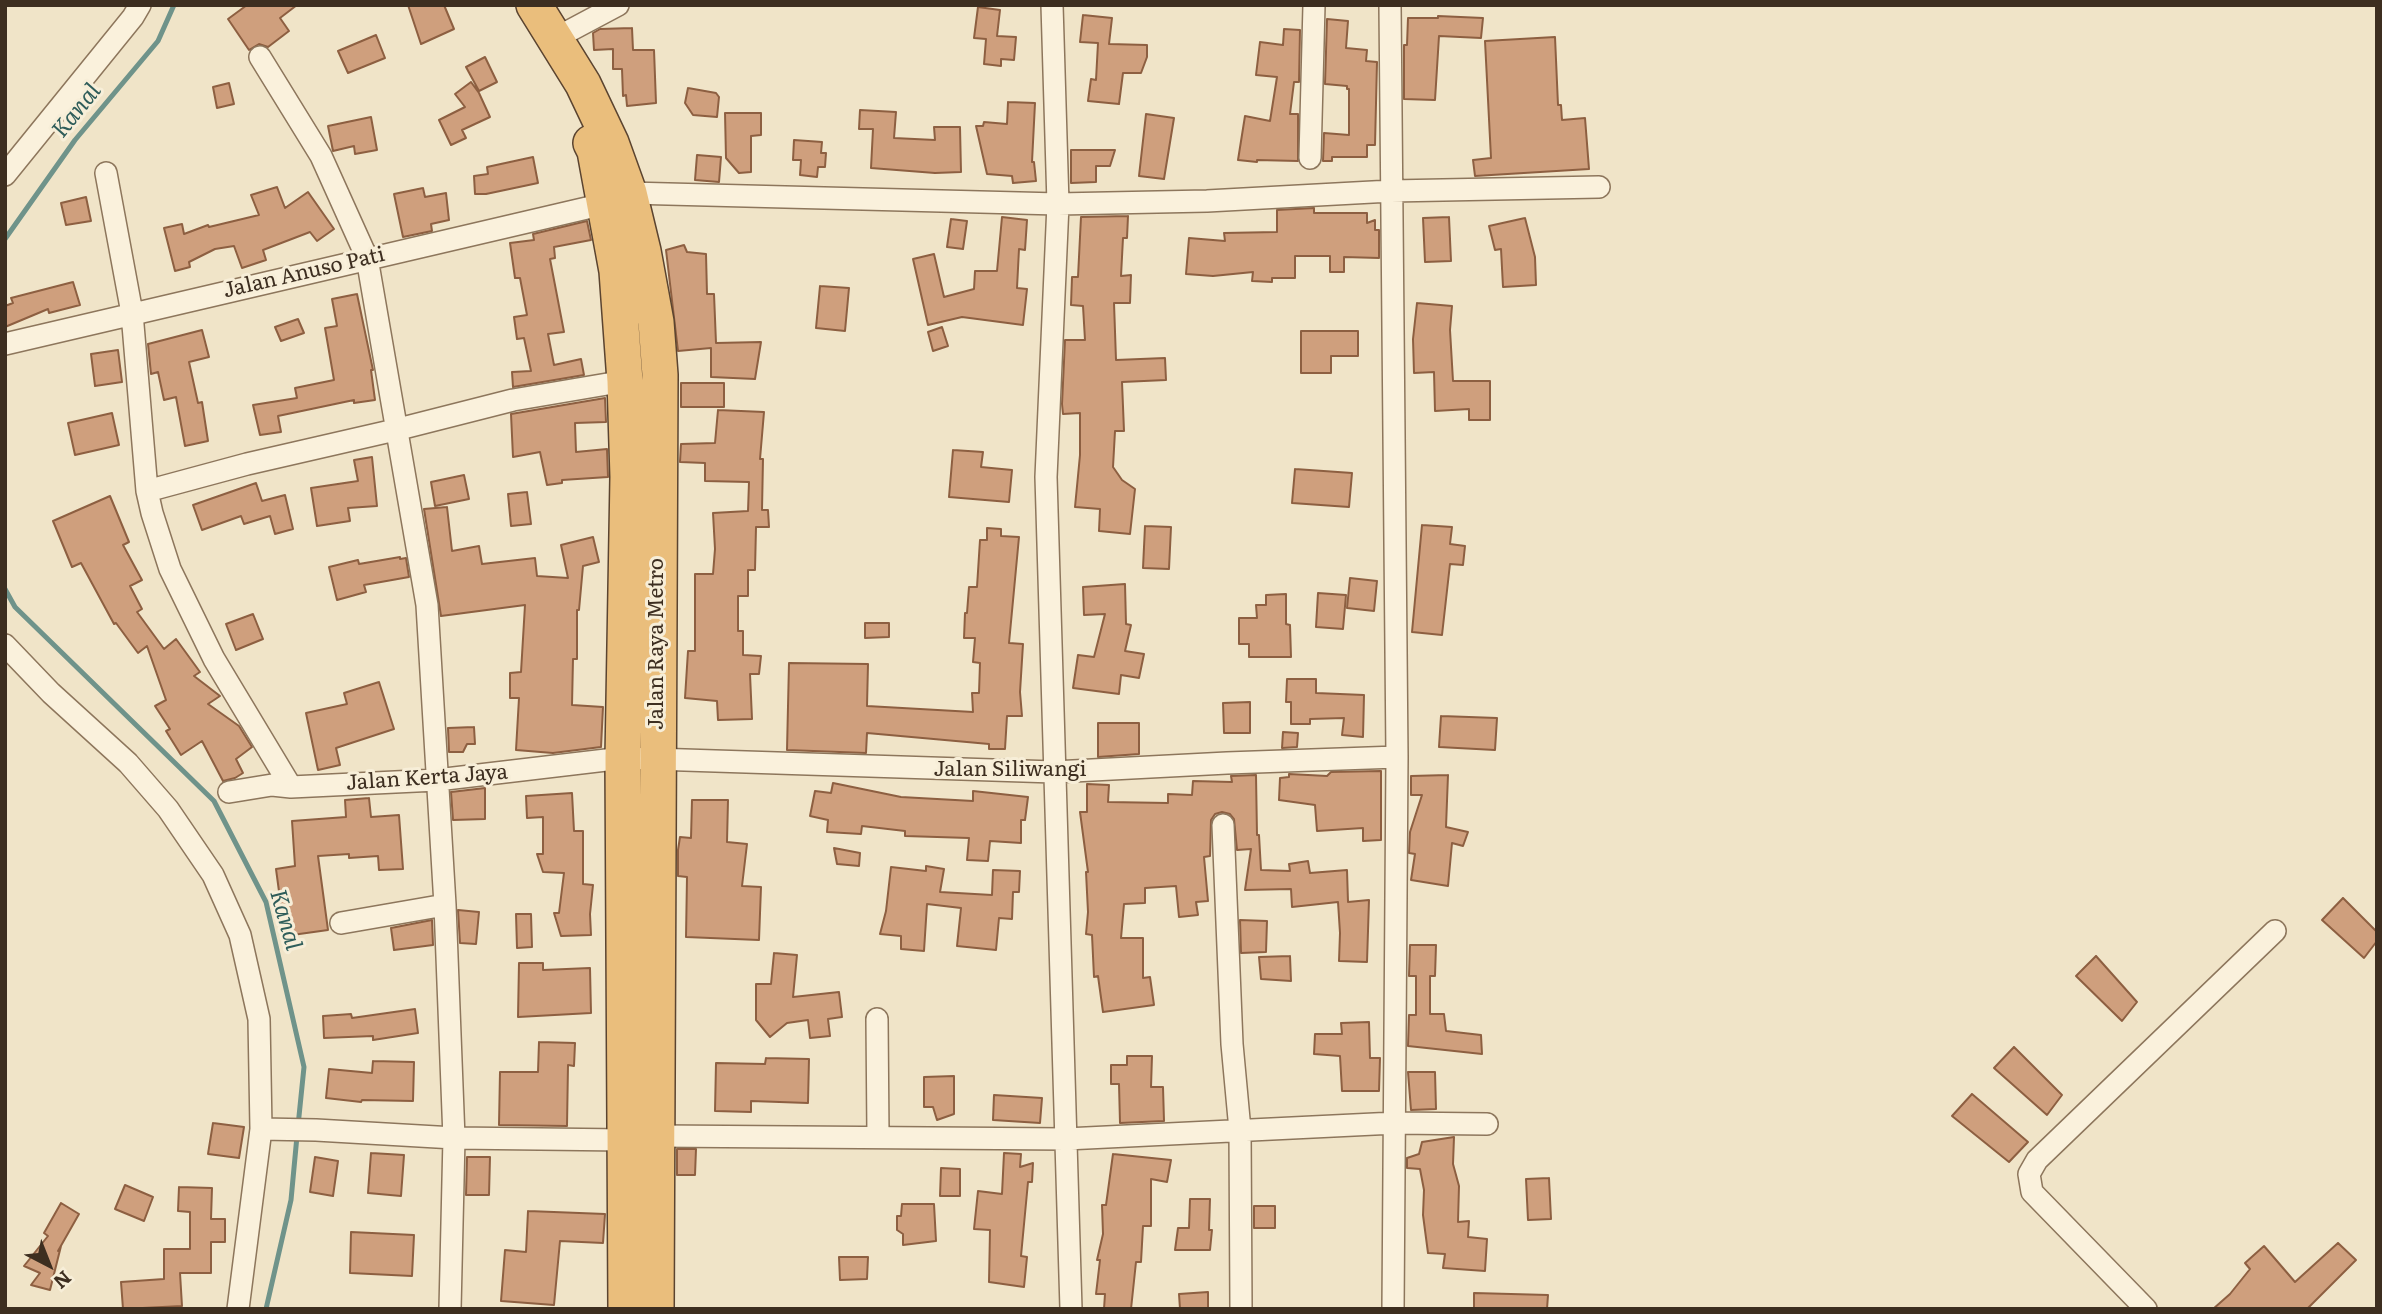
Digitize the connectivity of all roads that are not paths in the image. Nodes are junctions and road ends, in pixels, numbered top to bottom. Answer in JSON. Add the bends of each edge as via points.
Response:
{"nodes":[{"id":1,"x":140,"y":5,"type":"edge"},
{"id":2,"x":513,"y":5,"type":"edge"},
{"id":3,"x":534,"y":5,"type":"edge"},
{"id":4,"x":618,"y":5,"type":"edge"},
{"id":5,"x":1052,"y":5,"type":"edge"},
{"id":6,"x":1314,"y":5,"type":"edge"},
{"id":7,"x":1390,"y":5,"type":"edge"},
{"id":8,"x":556,"y":38,"type":"junction"},
{"id":9,"x":260,"y":57,"type":"dead end"},
{"id":10,"x":1310,"y":158,"type":"dead end"},
{"id":11,"x":106,"y":173,"type":"dead end"},
{"id":12,"x":5,"y":175,"type":"edge"},
{"id":13,"x":1600,"y":187,"type":"dead end"},
{"id":14,"x":1391,"y":191,"type":"junction"},
{"id":15,"x":616,"y":199,"type":"junction"},
{"id":16,"x":1058,"y":204,"type":"junction"},
{"id":17,"x":367,"y":258,"type":"junction"},
{"id":18,"x":132,"y":313,"type":"junction"},
{"id":19,"x":5,"y":344,"type":"edge"},
{"id":20,"x":625,"y":381,"type":"junction"},
{"id":21,"x":395,"y":430,"type":"junction"},
{"id":22,"x":147,"y":491,"type":"junction"},
{"id":23,"x":5,"y":645,"type":"edge"},
{"id":24,"x":1397,"y":757,"type":"junction"},
{"id":25,"x":640,"y":759,"type":"junction"},
{"id":26,"x":1054,"y":772,"type":"junction"},
{"id":27,"x":438,"y":780,"type":"junction"},
{"id":28,"x":291,"y":787,"type":"junction"},
{"id":29,"x":229,"y":792,"type":"dead end"},
{"id":30,"x":1223,"y":825,"type":"dead end"},
{"id":31,"x":445,"y":905,"type":"junction"},
{"id":32,"x":341,"y":923,"type":"dead end"},
{"id":33,"x":2275,"y":931,"type":"dead end"},
{"id":34,"x":877,"y":1019,"type":"dead end"},
{"id":35,"x":1395,"y":1123,"type":"junction"},
{"id":36,"x":1487,"y":1124,"type":"dead end"},
{"id":37,"x":267,"y":1129,"type":"junction"},
{"id":38,"x":1240,"y":1130,"type":"junction"},
{"id":39,"x":878,"y":1136,"type":"junction"},
{"id":40,"x":454,"y":1138,"type":"junction"},
{"id":41,"x":641,"y":1138,"type":"junction"},
{"id":42,"x":1066,"y":1139,"type":"junction"},
{"id":43,"x":238,"y":1309,"type":"edge"},
{"id":44,"x":450,"y":1309,"type":"edge"},
{"id":45,"x":626,"y":1309,"type":"edge"},
{"id":46,"x":656,"y":1309,"type":"edge"},
{"id":47,"x":1071,"y":1309,"type":"edge"},
{"id":48,"x":1241,"y":1309,"type":"edge"},
{"id":49,"x":1393,"y":1309,"type":"edge"},
{"id":50,"x":2146,"y":1309,"type":"edge"}],
"edges":[{"from":1,"to":12,"type":"street"},
{"from":2,"to":15,"type":"highway","via":[[541,45]]},
{"from":3,"to":8,"type":"highway","name":"Jalan Raya Metro"},
{"from":4,"to":8,"type":"street"},
{"from":5,"to":16,"type":"street"},
{"from":6,"to":10,"type":"street"},
{"from":7,"to":14,"type":"street"},
{"from":8,"to":15,"type":"highway","name":"Jalan Raya Metro","via":[[611,142]]},
{"from":9,"to":17,"type":"street","via":[[321,156]]},
{"from":11,"to":18,"type":"street"},
{"from":13,"to":14,"type":"street","name":"Jalan Anuso Pati"},
{"from":14,"to":16,"type":"street","name":"Jalan Anuso Pati"},
{"from":14,"to":24,"type":"street"},
{"from":15,"to":16,"type":"street","name":"Jalan Anuso Pati"},
{"from":15,"to":17,"type":"street","name":"Jalan Anuso Pati"},
{"from":15,"to":20,"type":"highway"},
{"from":15,"to":25,"type":"highway","name":"Jalan Raya Metro","via":[[643,251],[660,376]]},
{"from":16,"to":26,"type":"street","via":[[1046,477]]},
{"from":17,"to":18,"type":"street","name":"Jalan Anuso Pati"},
{"from":17,"to":21,"type":"street"},
{"from":18,"to":19,"type":"street","name":"Jalan Anuso Pati"},
{"from":18,"to":22,"type":"street"},
{"from":20,"to":21,"type":"street","via":[[513,400]]},
{"from":20,"to":25,"type":"highway"},
{"from":21,"to":22,"type":"street"},
{"from":21,"to":27,"type":"street","via":[[427,605]]},
{"from":22,"to":28,"type":"street","via":[[170,569],[214,659]]},
{"from":23,"to":37,"type":"street","via":[[128,763],[168,809],[213,875],[240,935],[260,1019]]},
{"from":24,"to":26,"type":"street","name":"Jalan Siliwangi"},
{"from":24,"to":35,"type":"street"},
{"from":25,"to":26,"type":"street","name":"Jalan Siliwangi"},
{"from":25,"to":27,"type":"street","name":"Jalan Kerta Jaya"},
{"from":25,"to":41,"type":"highway"},
{"from":26,"to":42,"type":"street"},
{"from":27,"to":28,"type":"street","name":"Jalan Kerta Jaya"},
{"from":27,"to":31,"type":"street"},
{"from":28,"to":29,"type":"street","name":"Jalan Kerta Jaya"},
{"from":30,"to":38,"type":"street"},
{"from":31,"to":32,"type":"street"},
{"from":31,"to":40,"type":"street"},
{"from":33,"to":50,"type":"street","via":[[2037,1160],[2029,1174],[2032,1192]]},
{"from":34,"to":39,"type":"street"},
{"from":35,"to":36,"type":"street"},
{"from":35,"to":38,"type":"street"},
{"from":35,"to":49,"type":"street"},
{"from":37,"to":40,"type":"street"},
{"from":37,"to":43,"type":"street"},
{"from":38,"to":42,"type":"street"},
{"from":38,"to":48,"type":"street"},
{"from":39,"to":41,"type":"street"},
{"from":39,"to":42,"type":"street"},
{"from":40,"to":41,"type":"street"},
{"from":40,"to":44,"type":"street"},
{"from":41,"to":45,"type":"highway"},
{"from":41,"to":46,"type":"highway"},
{"from":42,"to":47,"type":"street"}]}
